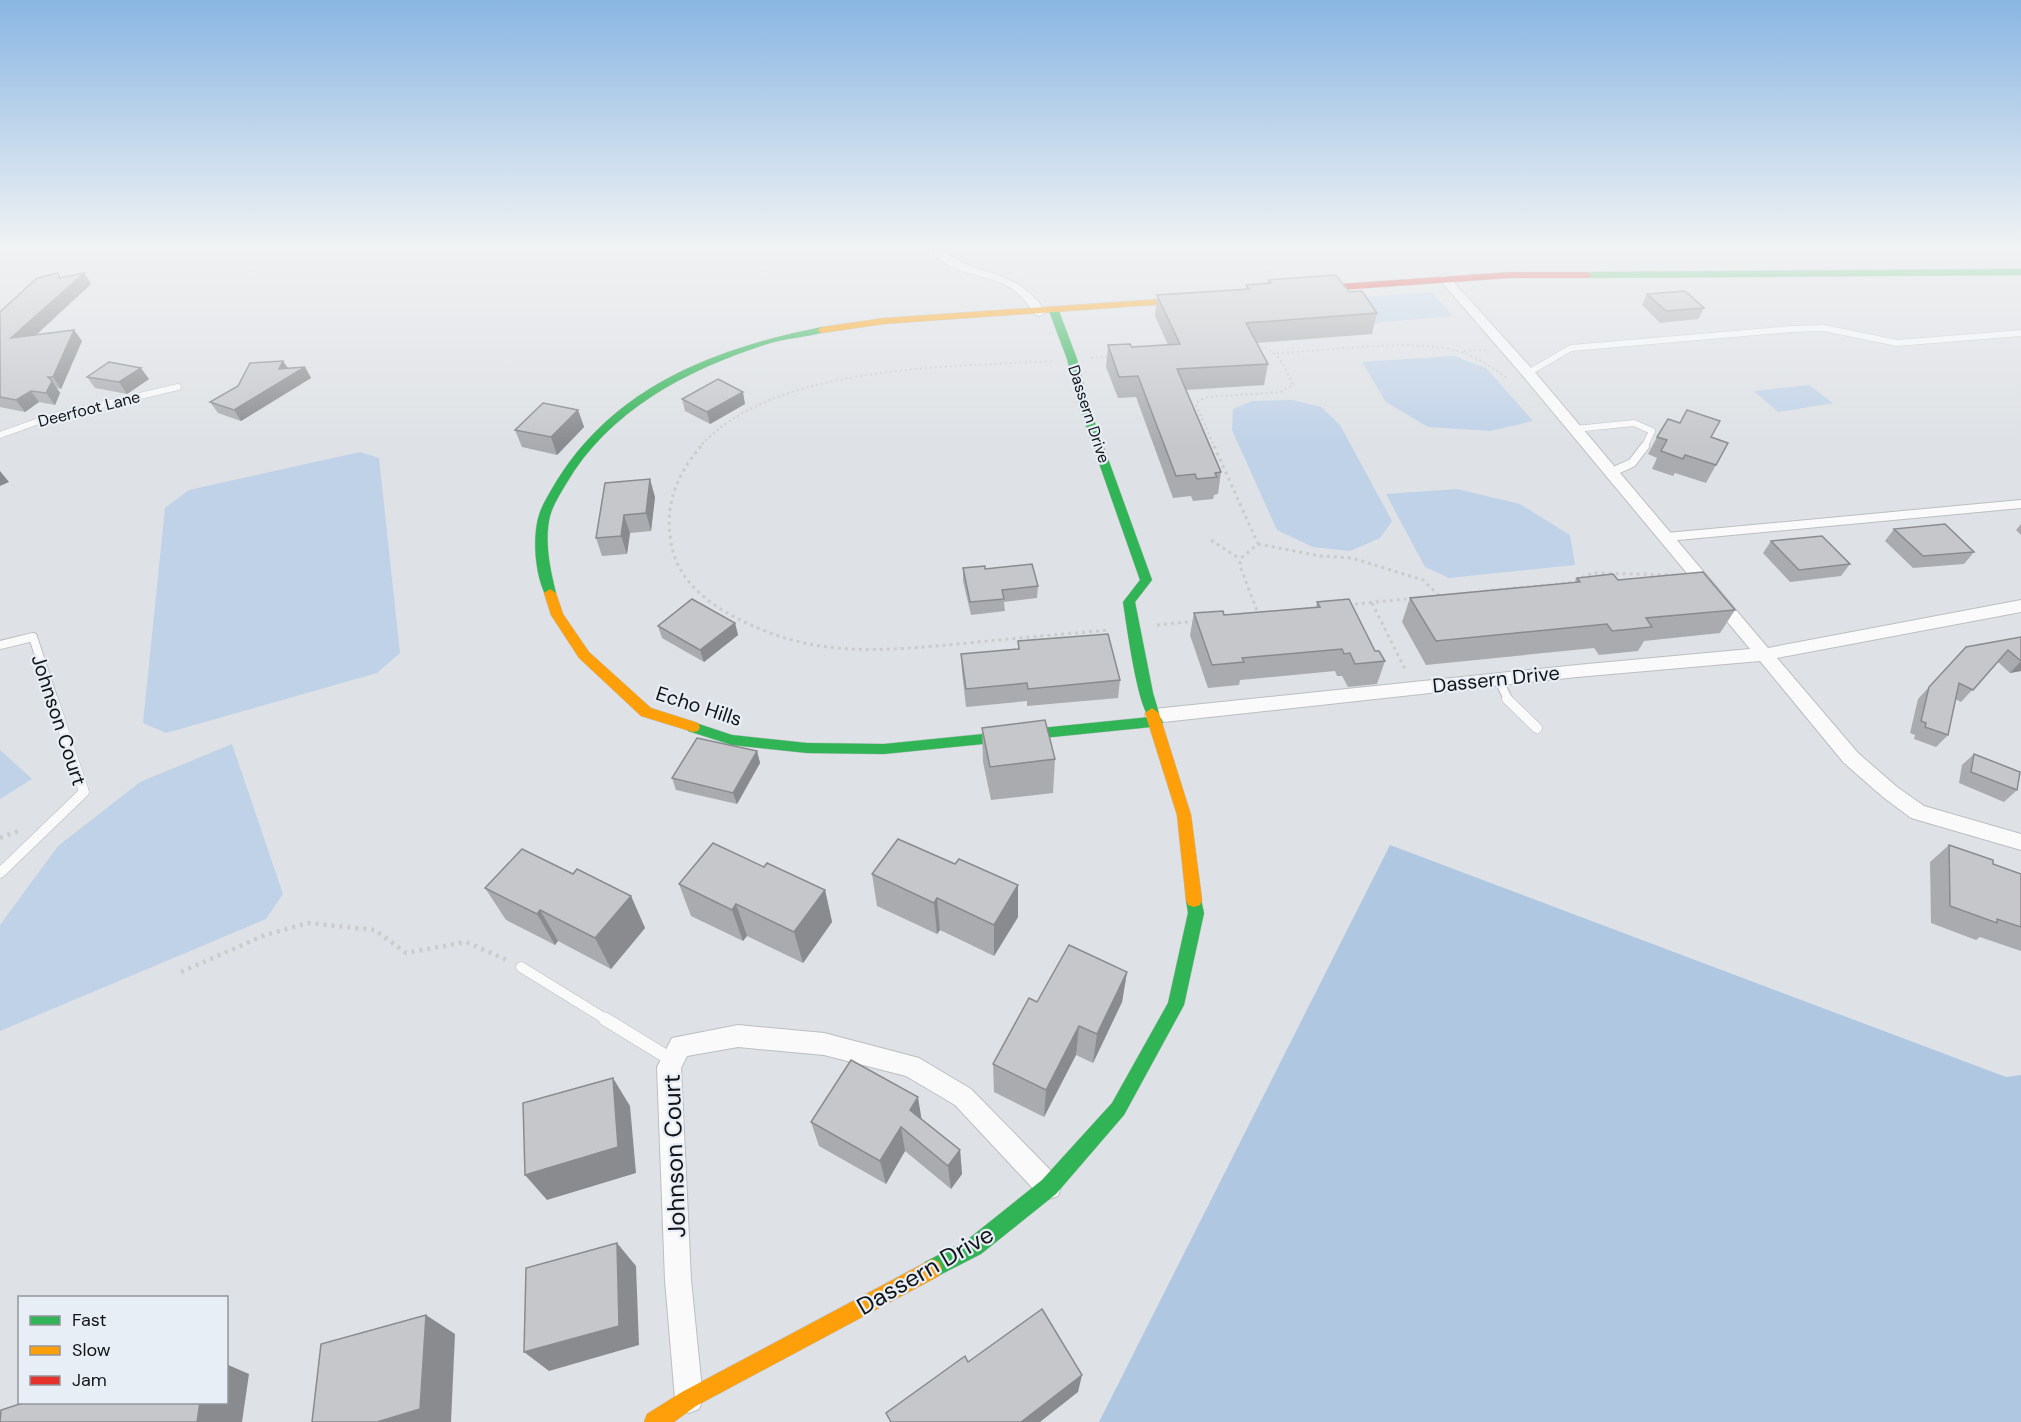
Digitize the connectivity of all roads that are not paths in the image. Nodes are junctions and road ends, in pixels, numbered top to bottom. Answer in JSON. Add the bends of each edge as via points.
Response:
{"nodes":[{"id":1,"x":1034,"y":312,"type":"edge"},
{"id":2,"x":1055,"y":312,"type":"edge"},
{"id":3,"x":1474,"y":312,"type":"edge"},
{"id":4,"x":2021,"y":333,"type":"edge"},
{"id":5,"x":1528,"y":373,"type":"junction"},
{"id":6,"x":178,"y":387,"type":"dead end"},
{"id":7,"x":1575,"y":429,"type":"junction"},
{"id":8,"x":0,"y":435,"type":"edge"},
{"id":9,"x":1612,"y":472,"type":"junction"},
{"id":10,"x":2021,"y":504,"type":"edge"},
{"id":11,"x":1667,"y":537,"type":"junction"},
{"id":12,"x":2021,"y":606,"type":"edge"},
{"id":13,"x":0,"y":645,"type":"edge"},
{"id":14,"x":1766,"y":654,"type":"junction"},
{"id":15,"x":1498,"y":679,"type":"junction"},
{"id":16,"x":1155,"y":719,"type":"junction"},
{"id":17,"x":1537,"y":728,"type":"dead end"},
{"id":18,"x":2021,"y":842,"type":"edge"},
{"id":19,"x":0,"y":873,"type":"edge"},
{"id":20,"x":522,"y":967,"type":"road end"},
{"id":21,"x":672,"y":1060,"type":"junction"},
{"id":22,"x":1049,"y":1188,"type":"junction"},
{"id":23,"x":689,"y":1400,"type":"junction"},
{"id":24,"x":655,"y":1422,"type":"edge"}],
"edges":[{"from":1,"to":16,"type":"street","name":"Echo Hills","via":[[884,321],[825,329],[766,341],[681,375],[626,410],[585,445],[566,471],[544,517],[543,569],[557,615],[584,655],[646,712],[732,740],[807,748],[884,749]]},
{"from":2,"to":16,"type":"street","name":"Dassern Drive","via":[[1146,580],[1129,602],[1146,693]]},
{"from":3,"to":5,"type":"street"},
{"from":4,"to":5,"type":"lane","via":[[1897,343],[1824,328],[1791,329],[1571,348]]},
{"from":5,"to":7,"type":"street"},
{"from":6,"to":8,"type":"lane","name":"Deerfoot Lane","via":[[50,417]]},
{"from":7,"to":9,"type":"street"},
{"from":7,"to":9,"type":"lane","via":[[1634,423],[1652,431],[1634,461],[1624,470]]},
{"from":9,"to":11,"type":"street"},
{"from":10,"to":11,"type":"lane"},
{"from":11,"to":14,"type":"street"},
{"from":12,"to":14,"type":"street","name":"Dassern Drive"},
{"from":13,"to":19,"type":"lane","name":"Johnson Court","via":[[33,637],[84,792]]},
{"from":14,"to":15,"type":"street","name":"Dassern Drive"},
{"from":14,"to":18,"type":"street","via":[[1851,758],[1890,792],[1926,815]]},
{"from":15,"to":16,"type":"street","name":"Dassern Drive"},
{"from":15,"to":17,"type":"lane","via":[[1506,698]]},
{"from":16,"to":22,"type":"street","name":"Dassern Drive","via":[[1184,815],[1196,913],[1176,1005],[1118,1109]]},
{"from":20,"to":21,"type":"lane"},
{"from":21,"to":22,"type":"street","name":"Johnson Court","via":[[680,1046],[738,1036],[824,1044],[911,1066],[963,1097]]},
{"from":21,"to":23,"type":"street","name":"Johnson Court","via":[[669,1067],[678,1280]]},
{"from":22,"to":23,"type":"street","name":"Dassern Drive","via":[[974,1247]]},
{"from":23,"to":24,"type":"street","name":"Dassern Drive"}]}
